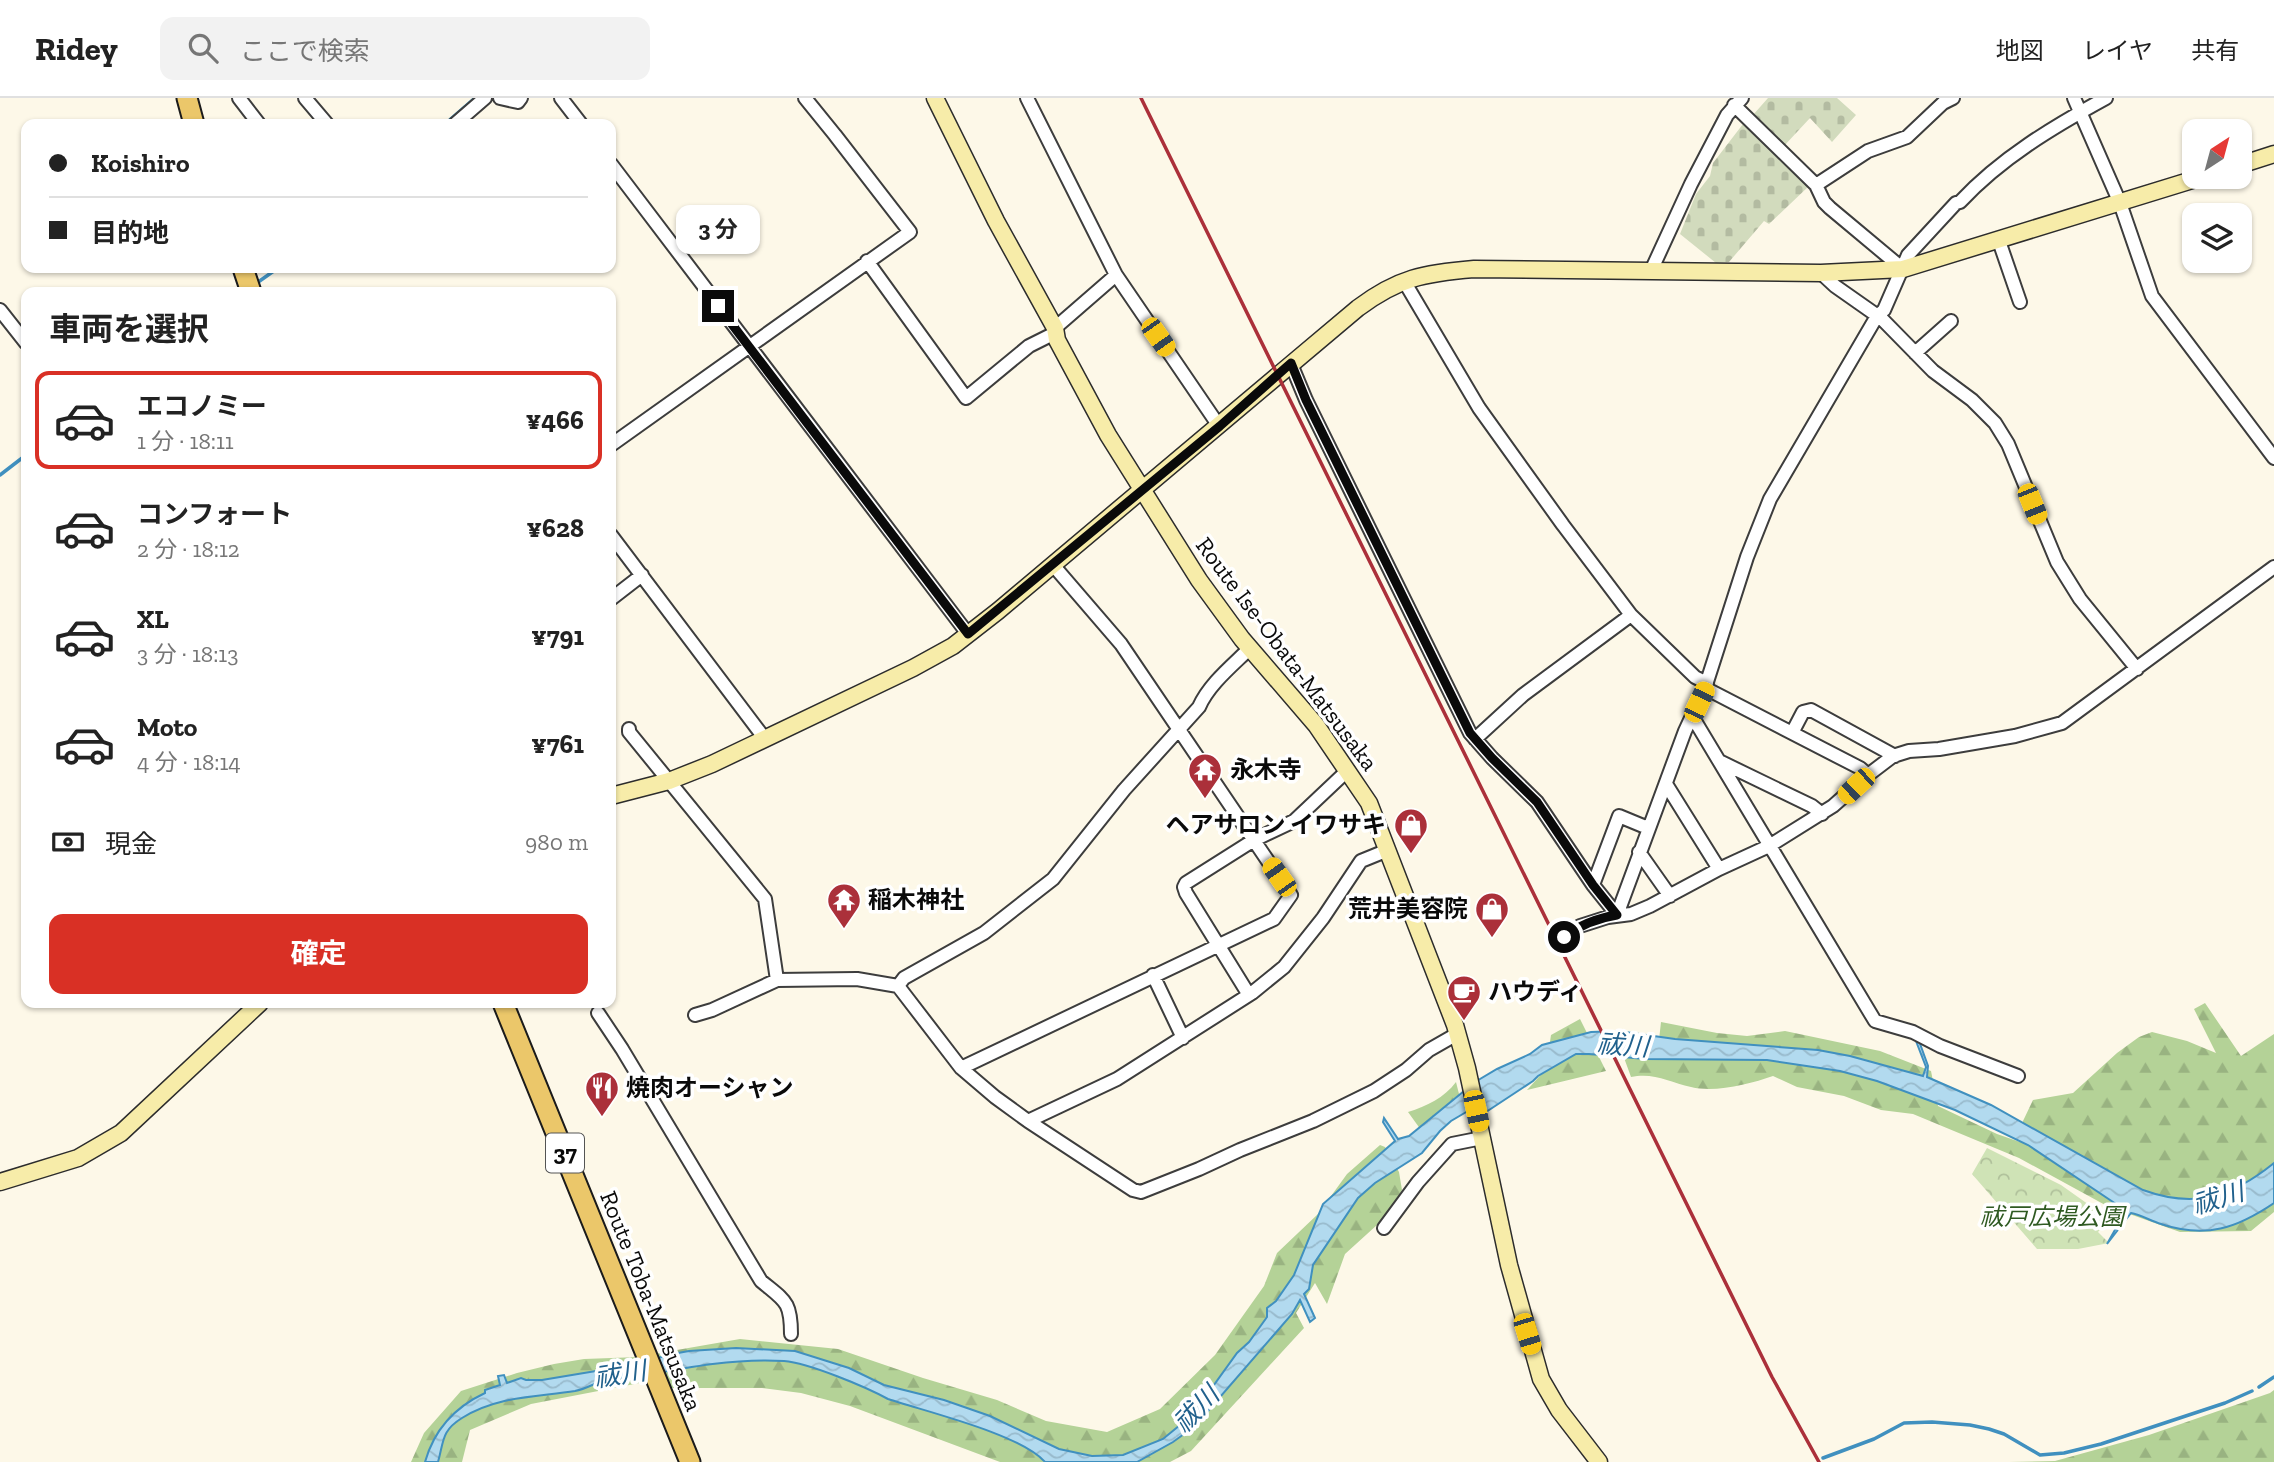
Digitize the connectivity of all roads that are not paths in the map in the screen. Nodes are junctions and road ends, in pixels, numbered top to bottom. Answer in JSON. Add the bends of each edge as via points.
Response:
{"nodes":[{"id":1,"x":187,"y":98,"type":"edge"},
{"id":2,"x":239,"y":98,"type":"edge"},
{"id":3,"x":305,"y":98,"type":"edge"},
{"id":4,"x":485,"y":98,"type":"edge"},
{"id":5,"x":500,"y":98,"type":"edge"},
{"id":6,"x":521,"y":98,"type":"edge"},
{"id":7,"x":561,"y":98,"type":"edge"},
{"id":8,"x":804,"y":98,"type":"edge"},
{"id":9,"x":935,"y":98,"type":"edge"},
{"id":10,"x":1027,"y":98,"type":"edge"},
{"id":11,"x":1953,"y":98,"type":"edge"},
{"id":12,"x":2074,"y":98,"type":"edge"},
{"id":13,"x":2105,"y":98,"type":"edge"},
{"id":14,"x":1738,"y":102,"type":"edge"},
{"id":15,"x":2081,"y":111,"type":"junction"},
{"id":16,"x":193,"y":119,"type":"edge"},
{"id":17,"x":255,"y":119,"type":"edge"},
{"id":18,"x":323,"y":119,"type":"edge"},
{"id":19,"x":461,"y":119,"type":"edge"},
{"id":20,"x":577,"y":119,"type":"edge"},
{"id":21,"x":2274,"y":154,"type":"edge"},
{"id":22,"x":2252,"y":161,"type":"edge"},
{"id":23,"x":616,"y":171,"type":"edge"},
{"id":24,"x":2182,"y":183,"type":"edge"},
{"id":25,"x":1816,"y":185,"type":"junction"},
{"id":26,"x":2120,"y":202,"type":"junction"},
{"id":27,"x":1999,"y":241,"type":"junction"},
{"id":28,"x":867,"y":261,"type":"junction"},
{"id":29,"x":1903,"y":269,"type":"junction"},
{"id":30,"x":1651,"y":271,"type":"junction"},
{"id":31,"x":1821,"y":273,"type":"junction"},
{"id":32,"x":1115,"y":275,"type":"junction"},
{"id":33,"x":1404,"y":281,"type":"junction"},
{"id":34,"x":2020,"y":302,"type":"dead end"},
{"id":35,"x":0,"y":310,"type":"edge"},
{"id":36,"x":1877,"y":316,"type":"junction"},
{"id":37,"x":1951,"y":321,"type":"dead end"},
{"id":38,"x":1056,"y":330,"type":"junction"},
{"id":39,"x":21,"y":337,"type":"edge"},
{"id":40,"x":749,"y":346,"type":"junction"},
{"id":41,"x":1915,"y":353,"type":"junction"},
{"id":42,"x":1291,"y":363,"type":"junction"},
{"id":43,"x":1220,"y":426,"type":"junction"},
{"id":44,"x":616,"y":441,"type":"edge"},
{"id":45,"x":2274,"y":458,"type":"edge"},
{"id":46,"x":1141,"y":489,"type":"junction"},
{"id":47,"x":616,"y":541,"type":"edge"},
{"id":48,"x":1053,"y":565,"type":"junction"},
{"id":49,"x":2274,"y":567,"type":"edge"},
{"id":50,"x":642,"y":575,"type":"junction"},
{"id":51,"x":616,"y":595,"type":"edge"},
{"id":52,"x":1631,"y":615,"type":"junction"},
{"id":53,"x":968,"y":634,"type":"junction"},
{"id":54,"x":1250,"y":648,"type":"junction"},
{"id":55,"x":2137,"y":669,"type":"junction"},
{"id":56,"x":1706,"y":685,"type":"junction"},
{"id":57,"x":1692,"y":716,"type":"junction"},
{"id":58,"x":1180,"y":728,"type":"junction"},
{"id":59,"x":629,"y":729,"type":"dead end"},
{"id":60,"x":1792,"y":733,"type":"junction"},
{"id":61,"x":765,"y":739,"type":"junction"},
{"id":62,"x":1475,"y":739,"type":"junction"},
{"id":63,"x":1895,"y":756,"type":"junction"},
{"id":64,"x":1719,"y":761,"type":"junction"},
{"id":65,"x":1348,"y":770,"type":"junction"},
{"id":66,"x":1868,"y":775,"type":"junction"},
{"id":67,"x":669,"y":781,"type":"junction"},
{"id":68,"x":1665,"y":784,"type":"junction"},
{"id":69,"x":616,"y":795,"type":"edge"},
{"id":70,"x":1822,"y":814,"type":"junction"},
{"id":71,"x":1648,"y":828,"type":"junction"},
{"id":72,"x":1254,"y":840,"type":"junction"},
{"id":73,"x":1769,"y":846,"type":"junction"},
{"id":74,"x":1388,"y":850,"type":"junction"},
{"id":75,"x":1639,"y":852,"type":"junction"},
{"id":76,"x":1719,"y":869,"type":"junction"},
{"id":77,"x":1593,"y":885,"type":"junction"},
{"id":78,"x":1670,"y":896,"type":"junction"},
{"id":79,"x":1617,"y":915,"type":"junction"},
{"id":80,"x":1562,"y":942,"type":"dead end"},
{"id":81,"x":1218,"y":944,"type":"junction"},
{"id":82,"x":1153,"y":975,"type":"junction"},
{"id":83,"x":776,"y":980,"type":"junction"},
{"id":84,"x":898,"y":986,"type":"junction"},
{"id":85,"x":1250,"y":995,"type":"junction"},
{"id":86,"x":255,"y":1008,"type":"edge"},
{"id":87,"x":505,"y":1008,"type":"edge"},
{"id":88,"x":598,"y":1013,"type":"dead end"},
{"id":89,"x":695,"y":1015,"type":"dead end"},
{"id":90,"x":1457,"y":1034,"type":"junction"},
{"id":91,"x":1183,"y":1038,"type":"junction"},
{"id":92,"x":961,"y":1068,"type":"junction"},
{"id":93,"x":2018,"y":1076,"type":"dead end"},
{"id":94,"x":1028,"y":1121,"type":"junction"},
{"id":95,"x":1481,"y":1135,"type":"junction"},
{"id":96,"x":0,"y":1182,"type":"edge"},
{"id":97,"x":1384,"y":1228,"type":"dead end"},
{"id":98,"x":790,"y":1334,"type":"dead end"},
{"id":99,"x":690,"y":1462,"type":"edge"},
{"id":100,"x":1599,"y":1462,"type":"edge"}],
"edges":[{"from":1,"to":16,"type":"main road"},
{"from":2,"to":17,"type":"street"},
{"from":3,"to":18,"type":"street"},
{"from":4,"to":19,"type":"street"},
{"from":5,"to":6,"type":"street","via":[[518,102]]},
{"from":7,"to":20,"type":"street"},
{"from":8,"to":28,"type":"street","via":[[910,232]]},
{"from":9,"to":38,"type":"street","name":"Route Ise-Obata-Matsusaka"},
{"from":10,"to":32,"type":"street"},
{"from":11,"to":25,"type":"street","via":[[1907,138],[1868,151]]},
{"from":12,"to":15,"type":"street"},
{"from":13,"to":15,"type":"street"},
{"from":14,"to":25,"type":"street"},
{"from":14,"to":30,"type":"street","via":[[1691,184]]},
{"from":15,"to":26,"type":"street"},
{"from":15,"to":29,"type":"street","via":[[1981,179],[1908,255]]},
{"from":21,"to":22,"type":"street"},
{"from":23,"to":40,"type":"street"},
{"from":24,"to":26,"type":"street"},
{"from":25,"to":29,"type":"street","via":[[1830,208]]},
{"from":26,"to":27,"type":"street"},
{"from":26,"to":45,"type":"street","via":[[2152,296]]},
{"from":27,"to":29,"type":"street"},
{"from":27,"to":34,"type":"street"},
{"from":28,"to":38,"type":"street","via":[[966,398],[1029,345]]},
{"from":28,"to":40,"type":"street"},
{"from":29,"to":31,"type":"street"},
{"from":29,"to":36,"type":"street"},
{"from":30,"to":31,"type":"street"},
{"from":30,"to":33,"type":"street","via":[[1474,269]]},
{"from":31,"to":36,"type":"street"},
{"from":32,"to":38,"type":"street"},
{"from":32,"to":43,"type":"street"},
{"from":33,"to":42,"type":"street","via":[[1376,294]]},
{"from":33,"to":52,"type":"street","via":[[1479,408]]},
{"from":35,"to":39,"type":"street"},
{"from":36,"to":41,"type":"street"},
{"from":36,"to":56,"type":"street","via":[[1770,499]]},
{"from":37,"to":41,"type":"street"},
{"from":38,"to":46,"type":"street","name":"Route Ise-Obata-Matsusaka","via":[[1091,404]]},
{"from":40,"to":44,"type":"street"},
{"from":40,"to":53,"type":"street"},
{"from":41,"to":55,"type":"street","via":[[1995,423],[2057,562]]},
{"from":42,"to":43,"type":"street"},
{"from":42,"to":62,"type":"street"},
{"from":43,"to":46,"type":"street"},
{"from":46,"to":48,"type":"street"},
{"from":46,"to":54,"type":"street","name":"Route Ise-Obata-Matsusaka","via":[[1199,580]]},
{"from":47,"to":50,"type":"street"},
{"from":48,"to":53,"type":"street"},
{"from":48,"to":58,"type":"street","via":[[1121,644]]},
{"from":49,"to":55,"type":"street"},
{"from":50,"to":51,"type":"street"},
{"from":50,"to":61,"type":"street"},
{"from":52,"to":56,"type":"street"},
{"from":52,"to":62,"type":"street","via":[[1522,695]]},
{"from":53,"to":61,"type":"street","via":[[913,668]]},
{"from":54,"to":58,"type":"street"},
{"from":54,"to":65,"type":"street","name":"Route Ise-Obata-Matsusaka","via":[[1306,712]]},
{"from":55,"to":63,"type":"street","via":[[2052,727]]},
{"from":56,"to":57,"type":"street"},
{"from":56,"to":60,"type":"street"},
{"from":57,"to":64,"type":"street"},
{"from":57,"to":68,"type":"street"},
{"from":58,"to":72,"type":"street"},
{"from":58,"to":84,"type":"street","via":[[1053,879],[984,933],[904,978]]},
{"from":59,"to":67,"type":"street"},
{"from":60,"to":63,"type":"street","via":[[1803,712],[1811,710]]},
{"from":60,"to":66,"type":"street"},
{"from":61,"to":67,"type":"street"},
{"from":62,"to":77,"type":"street","via":[[1537,802]]},
{"from":63,"to":66,"type":"street"},
{"from":64,"to":70,"type":"street"},
{"from":64,"to":73,"type":"street"},
{"from":65,"to":72,"type":"street","via":[[1294,821]]},
{"from":65,"to":74,"type":"street","name":"Route Ise-Obata-Matsusaka","via":[[1369,803]]},
{"from":66,"to":70,"type":"street"},
{"from":67,"to":69,"type":"street"},
{"from":67,"to":83,"type":"street","via":[[765,900]]},
{"from":68,"to":71,"type":"street"},
{"from":68,"to":76,"type":"street"},
{"from":70,"to":73,"type":"street"},
{"from":71,"to":75,"type":"street"},
{"from":71,"to":77,"type":"street","via":[[1619,816]]},
{"from":72,"to":81,"type":"street","via":[[1184,887]]},
{"from":72,"to":81,"type":"street","via":[[1291,895],[1274,919]]},
{"from":73,"to":76,"type":"street"},
{"from":73,"to":93,"type":"street","via":[[1875,1021]]},
{"from":74,"to":85,"type":"street","via":[[1361,861],[1284,967]]},
{"from":74,"to":90,"type":"street","name":"Route Ise-Obata-Matsusaka"},
{"from":75,"to":78,"type":"street"},
{"from":75,"to":79,"type":"street"},
{"from":76,"to":78,"type":"street"},
{"from":77,"to":79,"type":"street"},
{"from":78,"to":79,"type":"street","via":[[1631,914]]},
{"from":79,"to":80,"type":"street","via":[[1580,926]]},
{"from":81,"to":82,"type":"street"},
{"from":81,"to":85,"type":"street"},
{"from":82,"to":91,"type":"street"},
{"from":82,"to":92,"type":"street"},
{"from":83,"to":84,"type":"street","via":[[857,979]]},
{"from":83,"to":89,"type":"street"},
{"from":84,"to":92,"type":"street"},
{"from":85,"to":91,"type":"street"},
{"from":86,"to":96,"type":"street","via":[[121,1133],[78,1158]]},
{"from":87,"to":99,"type":"main road","name":"Route Toba-Matsusaka","number":"37"},
{"from":88,"to":98,"type":"street","via":[[761,1281],[788,1303]]},
{"from":90,"to":94,"type":"street","via":[[1374,1091],[1141,1192]]},
{"from":90,"to":95,"type":"street","name":"Route Ise-Obata-Matsusaka"},
{"from":91,"to":94,"type":"street","via":[[1117,1079]]},
{"from":92,"to":94,"type":"street"},
{"from":95,"to":97,"type":"street","via":[[1452,1144]]},
{"from":95,"to":100,"type":"street","name":"Route Ise-Obata-Matsusaka","via":[[1512,1277],[1541,1379]]}]}
